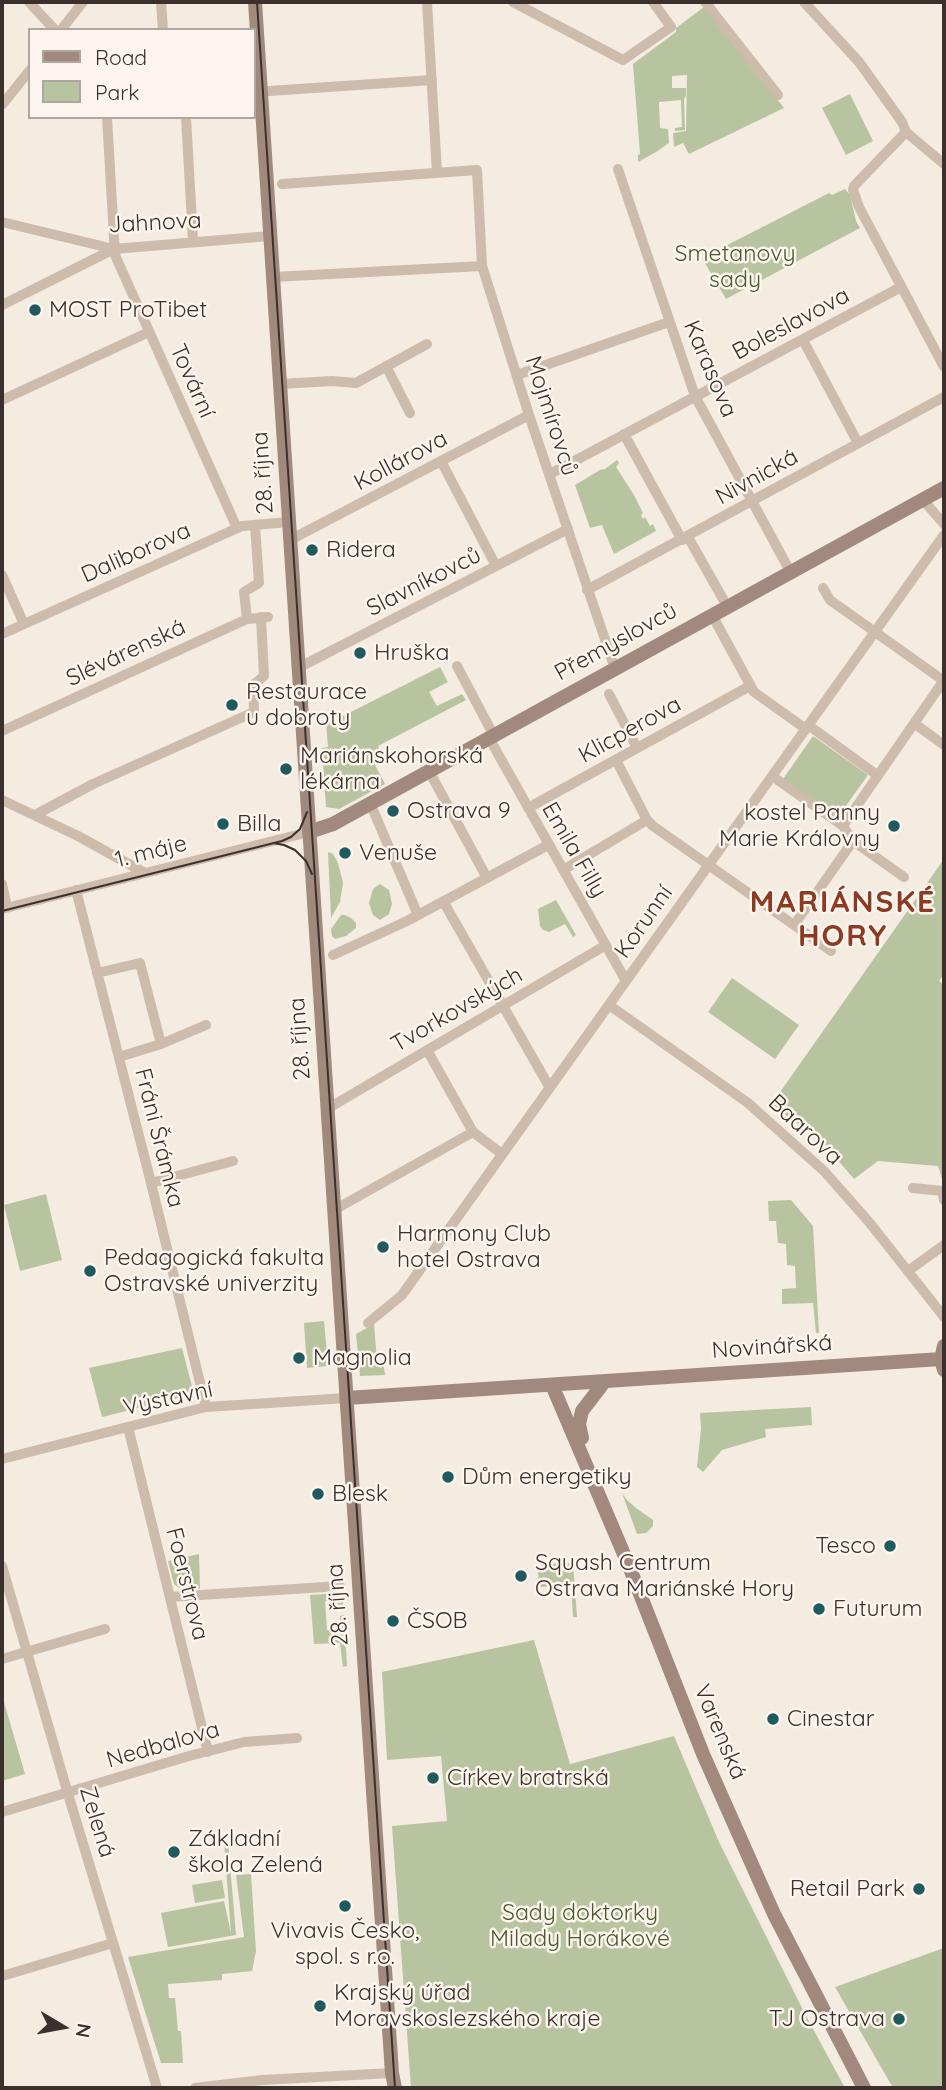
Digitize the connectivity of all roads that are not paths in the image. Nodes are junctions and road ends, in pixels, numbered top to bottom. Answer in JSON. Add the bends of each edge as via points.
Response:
{"nodes":[{"id":1,"x":29,"y":2,"type":"edge"},
{"id":2,"x":83,"y":2,"type":"edge"},
{"id":3,"x":161,"y":2,"type":"edge"},
{"id":4,"x":255,"y":2,"type":"edge"},
{"id":5,"x":427,"y":2,"type":"edge"},
{"id":6,"x":513,"y":2,"type":"edge"},
{"id":7,"x":653,"y":2,"type":"edge"},
{"id":8,"x":706,"y":2,"type":"edge"},
{"id":9,"x":804,"y":2,"type":"edge"},
{"id":10,"x":53,"y":28,"type":"edge"},
{"id":11,"x":63,"y":28,"type":"edge"},
{"id":12,"x":163,"y":28,"type":"edge"},
{"id":13,"x":256,"y":28,"type":"edge"},
{"id":14,"x":256,"y":47,"type":"edge"},
{"id":15,"x":28,"y":72,"type":"edge"},
{"id":16,"x":432,"y":80,"type":"junction"},
{"id":17,"x":257,"y":92,"type":"edge"},
{"id":18,"x":778,"y":95,"type":"dead end"},
{"id":19,"x":2,"y":105,"type":"edge"},
{"id":20,"x":107,"y":119,"type":"edge"},
{"id":21,"x":186,"y":119,"type":"edge"},
{"id":22,"x":906,"y":132,"type":"junction"},
{"id":23,"x":944,"y":164,"type":"edge"},
{"id":24,"x":618,"y":169,"type":"dead end"},
{"id":25,"x":437,"y":173,"type":"junction"},
{"id":26,"x":282,"y":184,"type":"dead end"},
{"id":27,"x":2,"y":222,"type":"edge"},
{"id":28,"x":270,"y":236,"type":"junction"},
{"id":29,"x":192,"y":241,"type":"junction"},
{"id":30,"x":114,"y":249,"type":"junction"},
{"id":31,"x":482,"y":266,"type":"junction"},
{"id":32,"x":273,"y":277,"type":"junction"},
{"id":33,"x":901,"y":287,"type":"junction"},
{"id":34,"x":2,"y":305,"type":"edge"},
{"id":35,"x":669,"y":321,"type":"junction"},
{"id":36,"x":149,"y":332,"type":"junction"},
{"id":37,"x":803,"y":340,"type":"junction"},
{"id":38,"x":427,"y":344,"type":"dead end"},
{"id":39,"x":386,"y":366,"type":"junction"},
{"id":40,"x":944,"y":367,"type":"edge"},
{"id":41,"x":517,"y":375,"type":"junction"},
{"id":42,"x":280,"y":384,"type":"junction"},
{"id":43,"x":695,"y":396,"type":"junction"},
{"id":44,"x":944,"y":397,"type":"edge"},
{"id":45,"x":2,"y":400,"type":"edge"},
{"id":46,"x":410,"y":413,"type":"dead end"},
{"id":47,"x":529,"y":415,"type":"junction"},
{"id":48,"x":624,"y":434,"type":"junction"},
{"id":49,"x":858,"y":443,"type":"junction"},
{"id":50,"x":441,"y":461,"type":"junction"},
{"id":51,"x":550,"y":474,"type":"junction"},
{"id":52,"x":944,"y":488,"type":"edge"},
{"id":53,"x":923,"y":500,"type":"junction"},
{"id":54,"x":753,"y":501,"type":"junction"},
{"id":55,"x":289,"y":522,"type":"junction"},
{"id":56,"x":944,"y":524,"type":"edge"},
{"id":57,"x":255,"y":525,"type":"junction"},
{"id":58,"x":237,"y":528,"type":"junction"},
{"id":59,"x":568,"y":529,"type":"junction"},
{"id":60,"x":944,"y":535,"type":"edge"},
{"id":61,"x":685,"y":538,"type":"junction"},
{"id":62,"x":290,"y":540,"type":"junction"},
{"id":63,"x":496,"y":566,"type":"junction"},
{"id":64,"x":791,"y":573,"type":"junction"},
{"id":65,"x":2,"y":575,"type":"edge"},
{"id":66,"x":823,"y":588,"type":"dead end"},
{"id":67,"x":587,"y":590,"type":"junction"},
{"id":68,"x":723,"y":598,"type":"dead end"},
{"id":69,"x":712,"y":615,"type":"junction"},
{"id":70,"x":247,"y":619,"type":"junction"},
{"id":71,"x":24,"y":624,"type":"junction"},
{"id":72,"x":876,"y":633,"type":"junction"},
{"id":73,"x":2,"y":634,"type":"edge"},
{"id":74,"x":457,"y":666,"type":"dead end"},
{"id":75,"x":298,"y":668,"type":"junction"},
{"id":76,"x":615,"y":669,"type":"junction"},
{"id":77,"x":944,"y":681,"type":"edge"},
{"id":78,"x":750,"y":686,"type":"junction"},
{"id":79,"x":609,"y":694,"type":"dead end"},
{"id":80,"x":915,"y":724,"type":"junction"},
{"id":81,"x":807,"y":727,"type":"junction"},
{"id":82,"x":2,"y":731,"type":"edge"},
{"id":83,"x":491,"y":737,"type":"junction"},
{"id":84,"x":944,"y":744,"type":"edge"},
{"id":85,"x":637,"y":748,"type":"junction"},
{"id":86,"x":616,"y":760,"type":"junction"},
{"id":87,"x":429,"y":771,"type":"junction"},
{"id":88,"x":877,"y":775,"type":"junction"},
{"id":89,"x":772,"y":776,"type":"junction"},
{"id":90,"x":2,"y":800,"type":"edge"},
{"id":91,"x":370,"y":803,"type":"junction"},
{"id":92,"x":528,"y":808,"type":"junction"},
{"id":93,"x":35,"y":815,"type":"junction"},
{"id":94,"x":647,"y":820,"type":"junction"},
{"id":95,"x":843,"y":826,"type":"junction"},
{"id":96,"x":309,"y":832,"type":"junction"},
{"id":97,"x":853,"y":841,"type":"junction"},
{"id":98,"x":548,"y":845,"type":"junction"},
{"id":99,"x":708,"y":865,"type":"junction"},
{"id":100,"x":563,"y":870,"type":"junction"},
{"id":101,"x":145,"y":873,"type":"junction"},
{"id":102,"x":904,"y":877,"type":"dead end"},
{"id":103,"x":487,"y":878,"type":"junction"},
{"id":104,"x":2,"y":884,"type":"edge"},
{"id":105,"x":76,"y":890,"type":"junction"},
{"id":106,"x":443,"y":901,"type":"junction"},
{"id":107,"x":4,"y":908,"type":"edge"},
{"id":108,"x":418,"y":915,"type":"junction"},
{"id":109,"x":794,"y":925,"type":"junction"},
{"id":110,"x":606,"y":945,"type":"junction"},
{"id":111,"x":831,"y":951,"type":"dead end"},
{"id":112,"x":333,"y":955,"type":"dead end"},
{"id":113,"x":97,"y":973,"type":"junction"},
{"id":114,"x":626,"y":981,"type":"junction"},
{"id":115,"x":504,"y":1005,"type":"junction"},
{"id":116,"x":609,"y":1005,"type":"junction"},
{"id":117,"x":206,"y":1025,"type":"dead end"},
{"id":118,"x":161,"y":1044,"type":"junction"},
{"id":119,"x":426,"y":1051,"type":"junction"},
{"id":120,"x":119,"y":1057,"type":"junction"},
{"id":121,"x":550,"y":1088,"type":"junction"},
{"id":122,"x":327,"y":1109,"type":"junction"},
{"id":123,"x":473,"y":1132,"type":"junction"},
{"id":124,"x":502,"y":1154,"type":"junction"},
{"id":125,"x":233,"y":1161,"type":"dead end"},
{"id":126,"x":151,"y":1184,"type":"junction"},
{"id":127,"x":913,"y":1188,"type":"dead end"},
{"id":128,"x":944,"y":1200,"type":"edge"},
{"id":129,"x":334,"y":1210,"type":"junction"},
{"id":130,"x":942,"y":1250,"type":"edge"},
{"id":131,"x":908,"y":1271,"type":"junction"},
{"id":132,"x":944,"y":1317,"type":"edge"},
{"id":133,"x":368,"y":1323,"type":"dead end"},
{"id":134,"x":943,"y":1358,"type":"edge"},
{"id":135,"x":605,"y":1381,"type":"junction"},
{"id":136,"x":552,"y":1385,"type":"junction"},
{"id":137,"x":346,"y":1398,"type":"junction"},
{"id":138,"x":204,"y":1402,"type":"junction"},
{"id":139,"x":128,"y":1427,"type":"junction"},
{"id":140,"x":2,"y":1459,"type":"edge"},
{"id":141,"x":592,"y":1477,"type":"junction"},
{"id":142,"x":2,"y":1566,"type":"edge"},
{"id":143,"x":340,"y":1586,"type":"dead end"},
{"id":144,"x":170,"y":1597,"type":"junction"},
{"id":145,"x":105,"y":1629,"type":"dead end"},
{"id":146,"x":27,"y":1652,"type":"junction"},
{"id":147,"x":2,"y":1659,"type":"edge"},
{"id":148,"x":298,"y":1738,"type":"dead end"},
{"id":149,"x":208,"y":1752,"type":"junction"},
{"id":150,"x":68,"y":1794,"type":"junction"},
{"id":151,"x":2,"y":1812,"type":"edge"},
{"id":152,"x":113,"y":1943,"type":"junction"},
{"id":153,"x":2,"y":1976,"type":"edge"},
{"id":154,"x":392,"y":2073,"type":"junction"},
{"id":155,"x":157,"y":2088,"type":"edge"},
{"id":156,"x":195,"y":2088,"type":"edge"},
{"id":157,"x":393,"y":2088,"type":"edge"},
{"id":158,"x":864,"y":2088,"type":"edge"}],
"edges":[{"from":1,"to":10,"type":"street"},
{"from":2,"to":11,"type":"street"},
{"from":3,"to":12,"type":"street"},
{"from":4,"to":13,"type":"street","name":"28. října"},
{"from":5,"to":16,"type":"street"},
{"from":6,"to":7,"type":"street","via":[[623,60],[671,27]]},
{"from":8,"to":18,"type":"street"},
{"from":9,"to":22,"type":"street","via":[[859,62]]},
{"from":14,"to":17,"type":"street","name":"28. října"},
{"from":15,"to":19,"type":"street"},
{"from":16,"to":17,"type":"street"},
{"from":16,"to":25,"type":"street"},
{"from":17,"to":28,"type":"street","name":"28. října"},
{"from":20,"to":30,"type":"street","name":"Tovární"},
{"from":21,"to":29,"type":"street"},
{"from":22,"to":23,"type":"street"},
{"from":22,"to":33,"type":"street","via":[[853,186],[859,207]]},
{"from":24,"to":35,"type":"street","name":"Karasova"},
{"from":25,"to":26,"type":"street"},
{"from":25,"to":31,"type":"street","name":"Mojmírovců","via":[[477,170]]},
{"from":27,"to":30,"type":"street","name":"Jahnova"},
{"from":28,"to":29,"type":"street","name":"Jahnova"},
{"from":28,"to":32,"type":"street","name":"28. října"},
{"from":29,"to":30,"type":"street","name":"Jahnova"},
{"from":30,"to":34,"type":"street"},
{"from":30,"to":36,"type":"street","name":"Tovární"},
{"from":31,"to":32,"type":"street"},
{"from":31,"to":41,"type":"street","name":"Mojmírovců"},
{"from":32,"to":42,"type":"street","name":"28. října"},
{"from":33,"to":37,"type":"street","name":"Boleslavova"},
{"from":33,"to":40,"type":"street"},
{"from":35,"to":41,"type":"street"},
{"from":35,"to":43,"type":"street","name":"Karasova"},
{"from":36,"to":45,"type":"street"},
{"from":36,"to":58,"type":"street","name":"Tovární"},
{"from":37,"to":43,"type":"street","name":"Boleslavova"},
{"from":37,"to":49,"type":"street"},
{"from":38,"to":39,"type":"street"},
{"from":39,"to":42,"type":"street","via":[[354,383]]},
{"from":39,"to":46,"type":"street"},
{"from":41,"to":47,"type":"street","name":"Mojmírovců"},
{"from":42,"to":55,"type":"street","name":"28. října"},
{"from":43,"to":48,"type":"street","name":"Boleslavova"},
{"from":43,"to":54,"type":"street","name":"Karasova"},
{"from":44,"to":49,"type":"street","name":"Nivnická"},
{"from":47,"to":50,"type":"street","name":"Kollárova"},
{"from":47,"to":51,"type":"street","name":"Mojmírovců"},
{"from":48,"to":51,"type":"street","name":"Boleslavova"},
{"from":48,"to":61,"type":"street"},
{"from":49,"to":54,"type":"street","name":"Nivnická"},
{"from":50,"to":62,"type":"street","name":"Kollárova"},
{"from":50,"to":63,"type":"street"},
{"from":51,"to":59,"type":"street","name":"Mojmírovců"},
{"from":52,"to":53,"type":"street","name":"Přemyslovců"},
{"from":53,"to":56,"type":"street"},
{"from":53,"to":64,"type":"street","name":"Přemyslovců"},
{"from":54,"to":61,"type":"street","name":"Nivnická"},
{"from":54,"to":64,"type":"street","name":"Karasova"},
{"from":55,"to":57,"type":"street","name":"Daliborova"},
{"from":55,"to":62,"type":"street","name":"28. října"},
{"from":57,"to":58,"type":"street","name":"Daliborova"},
{"from":57,"to":70,"type":"street","via":[[259,583],[244,592]]},
{"from":58,"to":71,"type":"street","name":"Daliborova"},
{"from":59,"to":63,"type":"street","name":"Slavníkovců"},
{"from":59,"to":67,"type":"street","name":"Mojmírovců"},
{"from":60,"to":72,"type":"street","name":"Korunní"},
{"from":61,"to":67,"type":"street","name":"Nivnická"},
{"from":61,"to":68,"type":"street"},
{"from":62,"to":75,"type":"street","name":"28. října"},
{"from":63,"to":75,"type":"street","name":"Slavníkovců"},
{"from":64,"to":69,"type":"street","name":"Přemyslovců"},
{"from":65,"to":71,"type":"street"},
{"from":66,"to":72,"type":"street","via":[[830,600]]},
{"from":67,"to":76,"type":"street","name":"Mojmírovců"},
{"from":69,"to":76,"type":"street","name":"Přemyslovců"},
{"from":69,"to":78,"type":"street"},
{"from":70,"to":82,"type":"street","name":"Slévárenská"},
{"from":70,"to":93,"type":"street","name":"Slévárenská","via":[[264,617],[264,676],[253,685],[254,712]]},
{"from":71,"to":73,"type":"street","name":"Daliborova"},
{"from":72,"to":77,"type":"street"},
{"from":72,"to":81,"type":"street","name":"Korunní"},
{"from":74,"to":83,"type":"street","name":"Emila Filly"},
{"from":75,"to":96,"type":"street","name":"28. října"},
{"from":76,"to":83,"type":"street","name":"Přemyslovců"},
{"from":77,"to":80,"type":"street"},
{"from":78,"to":81,"type":"street"},
{"from":78,"to":85,"type":"street","name":"Klicperova"},
{"from":79,"to":85,"type":"street"},
{"from":80,"to":84,"type":"street"},
{"from":80,"to":88,"type":"street"},
{"from":81,"to":88,"type":"street"},
{"from":81,"to":89,"type":"street","name":"Korunní"},
{"from":83,"to":87,"type":"street","name":"Přemyslovců"},
{"from":83,"to":92,"type":"street","name":"Emila Filly"},
{"from":85,"to":86,"type":"street","name":"Klicperova"},
{"from":86,"to":92,"type":"street","name":"Klicperova"},
{"from":86,"to":94,"type":"street"},
{"from":87,"to":91,"type":"street","name":"Přemyslovců"},
{"from":87,"to":103,"type":"street"},
{"from":88,"to":95,"type":"street"},
{"from":89,"to":95,"type":"street"},
{"from":89,"to":99,"type":"street","name":"Korunní"},
{"from":90,"to":93,"type":"street"},
{"from":91,"to":96,"type":"street","name":"Přemyslovců"},
{"from":91,"to":108,"type":"street"},
{"from":92,"to":98,"type":"street","name":"Emila Filly"},
{"from":93,"to":101,"type":"street"},
{"from":94,"to":99,"type":"street"},
{"from":94,"to":100,"type":"street"},
{"from":95,"to":97,"type":"street"},
{"from":96,"to":101,"type":"street","name":"1. máje"},
{"from":96,"to":122,"type":"street","name":"28. října"},
{"from":97,"to":102,"type":"street"},
{"from":97,"to":109,"type":"street"},
{"from":98,"to":100,"type":"street","name":"Emila Filly"},
{"from":98,"to":103,"type":"street"},
{"from":99,"to":109,"type":"street"},
{"from":99,"to":114,"type":"street","name":"Korunní"},
{"from":100,"to":110,"type":"street","name":"Emila Filly"},
{"from":101,"to":105,"type":"street","name":"1. máje"},
{"from":103,"to":106,"type":"street"},
{"from":104,"to":107,"type":"street"},
{"from":105,"to":107,"type":"street","name":"1. máje"},
{"from":105,"to":113,"type":"street","name":"Fráni Šrámka"},
{"from":106,"to":108,"type":"street"},
{"from":106,"to":115,"type":"street"},
{"from":108,"to":112,"type":"street"},
{"from":109,"to":111,"type":"street"},
{"from":110,"to":114,"type":"street","name":"Emila Filly"},
{"from":110,"to":115,"type":"street","name":"Tvorkovských"},
{"from":113,"to":118,"type":"street","via":[[140,963]]},
{"from":113,"to":120,"type":"street","name":"Fráni Šrámka"},
{"from":114,"to":116,"type":"street","name":"Korunní"},
{"from":115,"to":119,"type":"street","name":"Tvorkovských"},
{"from":115,"to":121,"type":"street"},
{"from":116,"to":121,"type":"street","name":"Korunní"},
{"from":116,"to":131,"type":"street","name":"Baarova","via":[[748,1103],[786,1136],[824,1171]]},
{"from":117,"to":118,"type":"street"},
{"from":118,"to":120,"type":"street"},
{"from":119,"to":122,"type":"street","name":"Tvorkovských"},
{"from":119,"to":123,"type":"street"},
{"from":120,"to":126,"type":"street","name":"Fráni Šrámka"},
{"from":121,"to":124,"type":"street","name":"Korunní"},
{"from":122,"to":129,"type":"street","name":"28. října"},
{"from":123,"to":124,"type":"street"},
{"from":123,"to":129,"type":"street"},
{"from":124,"to":133,"type":"street","name":"Korunní","via":[[402,1294]]},
{"from":125,"to":126,"type":"street"},
{"from":126,"to":138,"type":"street","name":"Fráni Šrámka"},
{"from":127,"to":128,"type":"street","via":[[942,1191]]},
{"from":129,"to":137,"type":"street","name":"28. října"},
{"from":130,"to":131,"type":"street"},
{"from":131,"to":132,"type":"street","name":"Baarova"},
{"from":134,"to":135,"type":"street","name":"Novinářská"},
{"from":135,"to":136,"type":"street","name":"Novinářská"},
{"from":135,"to":141,"type":"street","via":[[582,1410],[579,1424]]},
{"from":136,"to":137,"type":"street","name":"Novinářská"},
{"from":136,"to":141,"type":"street","name":"Varenská"},
{"from":137,"to":138,"type":"street","name":"Výstavní"},
{"from":137,"to":154,"type":"street","name":"28. října"},
{"from":138,"to":139,"type":"street","name":"Výstavní"},
{"from":139,"to":140,"type":"street","name":"Výstavní"},
{"from":139,"to":144,"type":"street","name":"Foerstrova"},
{"from":141,"to":158,"type":"street","name":"Varenská","via":[[703,1754],[774,1914]]},
{"from":142,"to":146,"type":"street","name":"Zelená"},
{"from":143,"to":144,"type":"street"},
{"from":144,"to":149,"type":"street","name":"Foerstrova"},
{"from":145,"to":146,"type":"street"},
{"from":146,"to":147,"type":"street"},
{"from":146,"to":150,"type":"street","name":"Zelená"},
{"from":148,"to":149,"type":"street","name":"Nedbalova","via":[[244,1742]]},
{"from":149,"to":150,"type":"street","name":"Nedbalova"},
{"from":150,"to":151,"type":"street","name":"Nedbalova"},
{"from":150,"to":152,"type":"street","name":"Zelená"},
{"from":152,"to":153,"type":"street"},
{"from":152,"to":155,"type":"street","name":"Zelená"},
{"from":154,"to":156,"type":"street"},
{"from":154,"to":157,"type":"street","name":"28. října"}]}
